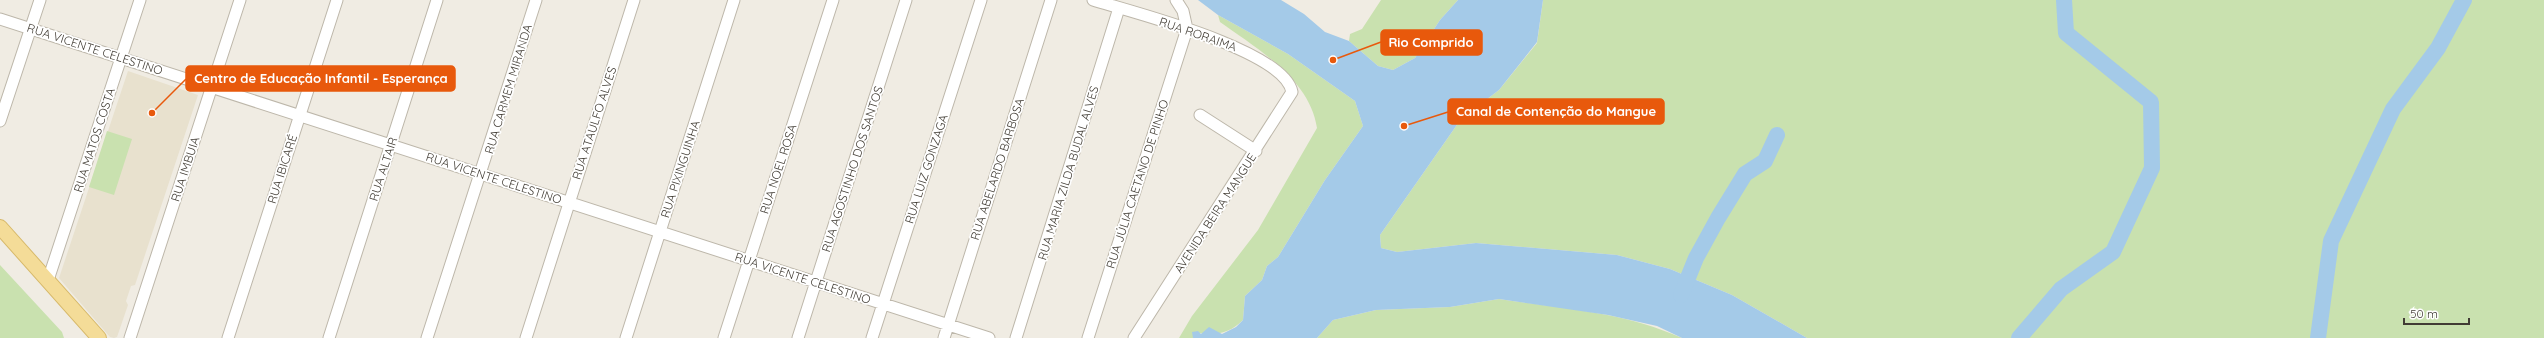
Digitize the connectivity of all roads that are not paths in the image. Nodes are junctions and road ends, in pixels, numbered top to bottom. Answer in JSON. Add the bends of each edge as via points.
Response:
{"nodes":[{"id":1,"x":40,"y":0,"type":"edge"},
{"id":2,"x":140,"y":0,"type":"edge"},
{"id":3,"x":240,"y":0,"type":"edge"},
{"id":4,"x":337,"y":0,"type":"edge"},
{"id":5,"x":437,"y":0,"type":"edge"},
{"id":6,"x":536,"y":0,"type":"edge"},
{"id":7,"x":634,"y":0,"type":"edge"},
{"id":8,"x":734,"y":0,"type":"edge"},
{"id":9,"x":833,"y":0,"type":"edge"},
{"id":10,"x":906,"y":0,"type":"edge"},
{"id":11,"x":980,"y":0,"type":"edge"},
{"id":12,"x":1051,"y":0,"type":"edge"},
{"id":13,"x":1093,"y":0,"type":"edge"},
{"id":14,"x":1176,"y":0,"type":"edge"},
{"id":15,"x":1119,"y":8,"type":"junction"},
{"id":16,"x":0,"y":18,"type":"edge"},
{"id":17,"x":31,"y":28,"type":"junction"},
{"id":18,"x":1187,"y":29,"type":"junction"},
{"id":19,"x":121,"y":58,"type":"junction"},
{"id":20,"x":212,"y":87,"type":"junction"},
{"id":21,"x":1291,"y":88,"type":"joint"},
{"id":22,"x":300,"y":115,"type":"junction"},
{"id":23,"x":1200,"y":115,"type":"dead end"},
{"id":24,"x":0,"y":121,"type":"edge"},
{"id":25,"x":391,"y":145,"type":"junction"},
{"id":26,"x":1256,"y":151,"type":"junction"},
{"id":27,"x":481,"y":174,"type":"junction"},
{"id":28,"x":569,"y":202,"type":"junction"},
{"id":29,"x":0,"y":227,"type":"edge"},
{"id":30,"x":660,"y":232,"type":"junction"},
{"id":31,"x":749,"y":260,"type":"junction"},
{"id":32,"x":48,"y":280,"type":"junction"},
{"id":33,"x":816,"y":282,"type":"junction"},
{"id":34,"x":883,"y":304,"type":"junction"},
{"id":35,"x":948,"y":325,"type":"junction"},
{"id":36,"x":99,"y":338,"type":"edge"},
{"id":37,"x":130,"y":338,"type":"edge"},
{"id":38,"x":228,"y":338,"type":"edge"},
{"id":39,"x":329,"y":338,"type":"edge"},
{"id":40,"x":428,"y":338,"type":"edge"},
{"id":41,"x":526,"y":338,"type":"edge"},
{"id":42,"x":626,"y":338,"type":"edge"},
{"id":43,"x":724,"y":338,"type":"edge"},
{"id":44,"x":798,"y":338,"type":"edge"},
{"id":45,"x":872,"y":338,"type":"edge"},
{"id":46,"x":944,"y":338,"type":"edge"},
{"id":47,"x":989,"y":338,"type":"edge"},
{"id":48,"x":1016,"y":338,"type":"edge"},
{"id":49,"x":1088,"y":338,"type":"edge"},
{"id":50,"x":1134,"y":338,"type":"edge"}],
"edges":[{"from":1,"to":17,"type":"street"},
{"from":2,"to":19,"type":"street","name":"RUA MATOS COSTA"},
{"from":3,"to":20,"type":"street","name":"RUA IMBUIA"},
{"from":4,"to":22,"type":"street","name":"RUA IBICARÉ"},
{"from":5,"to":25,"type":"street","name":"RUA ALTAIR"},
{"from":6,"to":27,"type":"street","name":"RUA CARMEM MIRANDA"},
{"from":7,"to":28,"type":"street","name":"RUA ATAULFO ALVES"},
{"from":8,"to":30,"type":"street","name":"RUA PIXINGUINHA"},
{"from":9,"to":31,"type":"street","name":"RUA NOEL ROSA"},
{"from":10,"to":33,"type":"street","name":"RUA AGOSTINHO DOS SANTOS"},
{"from":11,"to":34,"type":"street","name":"RUA LUIZ GONZAGA"},
{"from":12,"to":35,"type":"street","name":"RUA ABELARDO BARBOSA"},
{"from":13,"to":15,"type":"street","name":"RUA RORAIMA"},
{"from":14,"to":18,"type":"street","via":[[1183,11]]},
{"from":15,"to":18,"type":"street","name":"RUA RORAIMA"},
{"from":15,"to":48,"type":"street","name":"RUA MARIA ZILDA BUDAL ALVES"},
{"from":16,"to":17,"type":"street","name":"RUA VICENTE CELESTINO"},
{"from":17,"to":19,"type":"street","name":"RUA VICENTE CELESTINO"},
{"from":17,"to":24,"type":"street"},
{"from":18,"to":21,"type":"street","name":"RUA RORAIMA","via":[[1244,50],[1285,79]]},
{"from":18,"to":49,"type":"street","name":"RUA JÚLIA CAETANO DE PINHO"},
{"from":19,"to":20,"type":"street","name":"RUA VICENTE CELESTINO"},
{"from":19,"to":32,"type":"street","name":"RUA MATOS COSTA"},
{"from":20,"to":22,"type":"street","name":"RUA VICENTE CELESTINO"},
{"from":20,"to":37,"type":"street","name":"RUA IMBUIA"},
{"from":21,"to":26,"type":"street","name":"AVENIDA BEIRA MANGUE","via":[[1291,97]]},
{"from":22,"to":25,"type":"street","name":"RUA VICENTE CELESTINO"},
{"from":22,"to":38,"type":"street","name":"RUA IBICARÉ"},
{"from":23,"to":26,"type":"street"},
{"from":25,"to":27,"type":"street","name":"RUA VICENTE CELESTINO"},
{"from":25,"to":39,"type":"street","name":"RUA ALTAIR"},
{"from":26,"to":50,"type":"street","name":"AVENIDA BEIRA MANGUE"},
{"from":27,"to":28,"type":"street","name":"RUA VICENTE CELESTINO"},
{"from":27,"to":40,"type":"street","name":"RUA CARMEM MIRANDA"},
{"from":28,"to":30,"type":"street","name":"RUA VICENTE CELESTINO"},
{"from":28,"to":41,"type":"street","name":"RUA ATAULFO ALVES"},
{"from":29,"to":32,"type":"main road"},
{"from":30,"to":31,"type":"street","name":"RUA VICENTE CELESTINO"},
{"from":30,"to":42,"type":"street","name":"RUA PIXINGUINHA"},
{"from":31,"to":33,"type":"street","name":"RUA VICENTE CELESTINO"},
{"from":31,"to":43,"type":"street","name":"RUA NOEL ROSA"},
{"from":32,"to":36,"type":"main road"},
{"from":33,"to":34,"type":"street","name":"RUA VICENTE CELESTINO"},
{"from":33,"to":44,"type":"street","name":"RUA AGOSTINHO DOS SANTOS"},
{"from":34,"to":35,"type":"street","name":"RUA VICENTE CELESTINO"},
{"from":34,"to":45,"type":"street","name":"RUA LUIZ GONZAGA"},
{"from":35,"to":46,"type":"street","name":"RUA ABELARDO BARBOSA"},
{"from":35,"to":47,"type":"street","name":"RUA VICENTE CELESTINO"}]}
